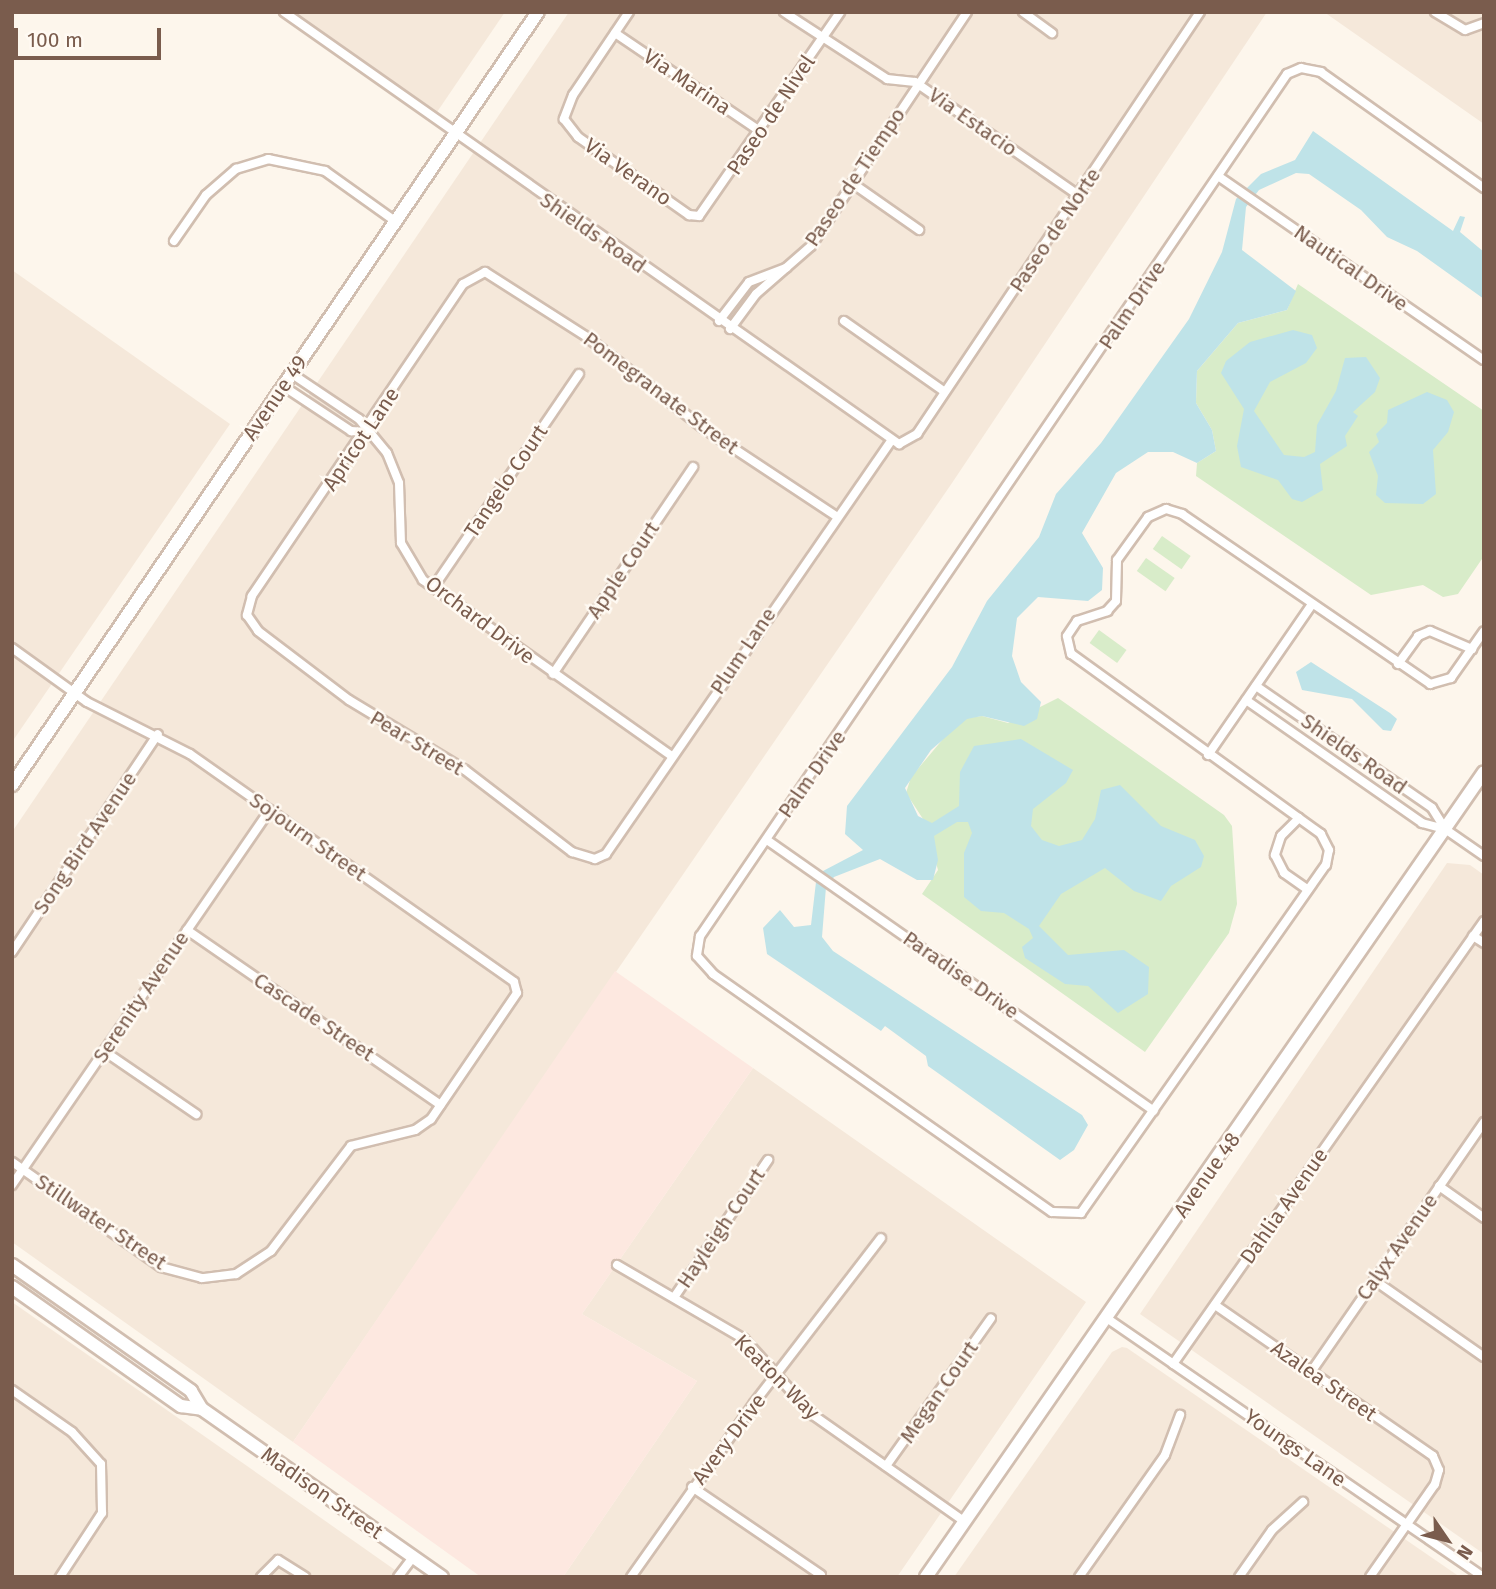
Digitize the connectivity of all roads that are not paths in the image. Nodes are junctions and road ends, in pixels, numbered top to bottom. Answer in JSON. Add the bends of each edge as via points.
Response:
{"nodes":[{"id":1,"x":284,"y":12,"type":"edge"},
{"id":2,"x":538,"y":12,"type":"edge"},
{"id":3,"x":629,"y":12,"type":"edge"},
{"id":4,"x":840,"y":12,"type":"edge"},
{"id":5,"x":967,"y":12,"type":"edge"},
{"id":6,"x":1023,"y":12,"type":"edge"},
{"id":7,"x":1200,"y":12,"type":"edge"},
{"id":8,"x":1435,"y":12,"type":"edge"},
{"id":9,"x":788,"y":14,"type":"edge"},
{"id":10,"x":1484,"y":23,"type":"edge"},
{"id":11,"x":615,"y":33,"type":"junction"},
{"id":12,"x":1052,"y":33,"type":"dead end"},
{"id":13,"x":822,"y":37,"type":"junction"},
{"id":14,"x":915,"y":82,"type":"junction"},
{"id":15,"x":760,"y":131,"type":"junction"},
{"id":16,"x":454,"y":136,"type":"junction"},
{"id":17,"x":1218,"y":176,"type":"junction"},
{"id":18,"x":852,"y":183,"type":"junction"},
{"id":19,"x":1484,"y":188,"type":"edge"},
{"id":20,"x":1078,"y":195,"type":"junction"},
{"id":21,"x":699,"y":216,"type":"joint"},
{"id":22,"x":395,"y":221,"type":"junction"},
{"id":23,"x":919,"y":230,"type":"dead end"},
{"id":24,"x":174,"y":241,"type":"dead end"},
{"id":25,"x":786,"y":268,"type":"junction"},
{"id":26,"x":485,"y":272,"type":"joint"},
{"id":27,"x":719,"y":321,"type":"junction"},
{"id":28,"x":844,"y":321,"type":"dead end"},
{"id":29,"x":730,"y":329,"type":"junction"},
{"id":30,"x":1484,"y":360,"type":"edge"},
{"id":31,"x":292,"y":374,"type":"junction"},
{"id":32,"x":579,"y":374,"type":"dead end"},
{"id":33,"x":283,"y":386,"type":"junction"},
{"id":34,"x":945,"y":392,"type":"junction"},
{"id":35,"x":366,"y":432,"type":"junction"},
{"id":36,"x":891,"y":441,"type":"junction"},
{"id":37,"x":906,"y":444,"type":"joint"},
{"id":38,"x":693,"y":467,"type":"dead end"},
{"id":39,"x":836,"y":516,"type":"junction"},
{"id":40,"x":433,"y":588,"type":"junction"},
{"id":41,"x":1312,"y":604,"type":"junction"},
{"id":42,"x":247,"y":615,"type":"joint"},
{"id":43,"x":1484,"y":631,"type":"edge"},
{"id":44,"x":12,"y":648,"type":"edge"},
{"id":45,"x":1472,"y":649,"type":"junction"},
{"id":46,"x":1398,"y":664,"type":"junction"},
{"id":47,"x":553,"y":674,"type":"junction"},
{"id":48,"x":1256,"y":685,"type":"junction"},
{"id":49,"x":75,"y":693,"type":"junction"},
{"id":50,"x":1245,"y":700,"type":"junction"},
{"id":51,"x":158,"y":734,"type":"junction"},
{"id":52,"x":1208,"y":755,"type":"junction"},
{"id":53,"x":672,"y":756,"type":"junction"},
{"id":54,"x":1484,"y":772,"type":"edge"},
{"id":55,"x":12,"y":785,"type":"edge"},
{"id":56,"x":270,"y":810,"type":"junction"},
{"id":57,"x":1299,"y":818,"type":"junction"},
{"id":58,"x":1445,"y":829,"type":"junction"},
{"id":59,"x":767,"y":840,"type":"junction"},
{"id":60,"x":1484,"y":856,"type":"edge"},
{"id":61,"x":595,"y":859,"type":"joint"},
{"id":62,"x":1308,"y":890,"type":"junction"},
{"id":63,"x":1484,"y":921,"type":"edge"},
{"id":64,"x":187,"y":930,"type":"junction"},
{"id":65,"x":1473,"y":936,"type":"junction"},
{"id":66,"x":1484,"y":943,"type":"edge"},
{"id":67,"x":12,"y":951,"type":"edge"},
{"id":68,"x":104,"y":1051,"type":"junction"},
{"id":69,"x":441,"y":1105,"type":"junction"},
{"id":70,"x":1154,"y":1111,"type":"junction"},
{"id":71,"x":197,"y":1114,"type":"dead end"},
{"id":72,"x":1484,"y":1122,"type":"edge"},
{"id":73,"x":768,"y":1160,"type":"dead end"},
{"id":74,"x":12,"y":1162,"type":"edge"},
{"id":75,"x":23,"y":1169,"type":"junction"},
{"id":76,"x":12,"y":1185,"type":"edge"},
{"id":77,"x":1439,"y":1186,"type":"junction"},
{"id":78,"x":1484,"y":1218,"type":"edge"},
{"id":79,"x":881,"y":1238,"type":"dead end"},
{"id":80,"x":12,"y":1265,"type":"edge"},
{"id":81,"x":617,"y":1265,"type":"dead end"},
{"id":82,"x":1374,"y":1280,"type":"junction"},
{"id":83,"x":12,"y":1287,"type":"edge"},
{"id":84,"x":675,"y":1296,"type":"junction"},
{"id":85,"x":1215,"y":1305,"type":"junction"},
{"id":86,"x":991,"y":1318,"type":"dead end"},
{"id":87,"x":1108,"y":1319,"type":"junction"},
{"id":88,"x":1484,"y":1357,"type":"edge"},
{"id":89,"x":1173,"y":1364,"type":"junction"},
{"id":90,"x":1311,"y":1372,"type":"junction"},
{"id":91,"x":775,"y":1379,"type":"junction"},
{"id":92,"x":12,"y":1390,"type":"edge"},
{"id":93,"x":202,"y":1409,"type":"junction"},
{"id":94,"x":1180,"y":1415,"type":"dead end"},
{"id":95,"x":886,"y":1466,"type":"junction"},
{"id":96,"x":692,"y":1487,"type":"junction"},
{"id":97,"x":1303,"y":1502,"type":"dead end"},
{"id":98,"x":965,"y":1522,"type":"junction"},
{"id":99,"x":1404,"y":1523,"type":"junction"},
{"id":100,"x":413,"y":1557,"type":"junction"},
{"id":101,"x":821,"y":1574,"type":"dead end"},
{"id":102,"x":60,"y":1577,"type":"edge"},
{"id":103,"x":261,"y":1577,"type":"edge"},
{"id":104,"x":305,"y":1577,"type":"edge"},
{"id":105,"x":398,"y":1577,"type":"edge"},
{"id":106,"x":442,"y":1577,"type":"edge"},
{"id":107,"x":631,"y":1577,"type":"edge"},
{"id":108,"x":926,"y":1577,"type":"edge"},
{"id":109,"x":1079,"y":1577,"type":"edge"},
{"id":110,"x":1239,"y":1577,"type":"edge"},
{"id":111,"x":1370,"y":1577,"type":"edge"},
{"id":112,"x":1483,"y":1577,"type":"edge"}],
"edges":[{"from":1,"to":16,"type":"street","name":"Shields Road"},
{"from":2,"to":16,"type":"main road","name":"Avenue 49"},
{"from":3,"to":11,"type":"street"},
{"from":4,"to":13,"type":"street","name":"Paseo de Nivel"},
{"from":5,"to":14,"type":"street","name":"Paseo de Tiempo"},
{"from":6,"to":12,"type":"street"},
{"from":7,"to":20,"type":"street","name":"Paseo de Norte"},
{"from":8,"to":10,"type":"street","via":[[1473,30]]},
{"from":9,"to":13,"type":"street","name":"Via Estacio"},
{"from":11,"to":15,"type":"street","name":"Via Marina"},
{"from":11,"to":21,"type":"street","name":"Via Verano","via":[[566,107],[564,119],[578,137],[689,215]]},
{"from":13,"to":14,"type":"street","name":"Via Estacio","via":[[887,79]]},
{"from":13,"to":15,"type":"street","name":"Paseo de Nivel"},
{"from":14,"to":18,"type":"street","name":"Paseo de Tiempo"},
{"from":14,"to":20,"type":"street","name":"Via Estacio"},
{"from":15,"to":21,"type":"street","name":"Paseo de Nivel"},
{"from":16,"to":22,"type":"main road","name":"Avenue 49"},
{"from":16,"to":27,"type":"street","name":"Shields Road"},
{"from":17,"to":19,"type":"street","name":"Palm Drive","via":[[1281,80],[1301,68],[1321,72]]},
{"from":17,"to":30,"type":"street","name":"Nautical Drive"},
{"from":17,"to":59,"type":"street","name":"Palm Drive"},
{"from":18,"to":23,"type":"street"},
{"from":18,"to":25,"type":"street","name":"Paseo de Tiempo","via":[[811,246]]},
{"from":20,"to":34,"type":"street","name":"Paseo de Norte"},
{"from":22,"to":24,"type":"street","via":[[325,171],[268,159],[236,169],[206,195]]},
{"from":22,"to":31,"type":"main road","name":"Avenue 49"},
{"from":25,"to":27,"type":"street","name":"Paseo de Tiempo","via":[[750,282]]},
{"from":25,"to":29,"type":"street","name":"Paseo de Tiempo","via":[[756,294]]},
{"from":26,"to":35,"type":"street","name":"Apricot Lane","via":[[463,284]]},
{"from":26,"to":39,"type":"street","name":"Pomegranate Street","via":[[596,343],[704,428]]},
{"from":27,"to":29,"type":"street","name":"Shields Road"},
{"from":28,"to":34,"type":"street"},
{"from":29,"to":36,"type":"street","name":"Shields Road"},
{"from":31,"to":33,"type":"main road","name":"Avenue 49"},
{"from":31,"to":35,"type":"street","name":"Orchard Drive","via":[[359,419]]},
{"from":32,"to":40,"type":"street","name":"Tangelo Court"},
{"from":33,"to":35,"type":"street","name":"Orchard Drive","via":[[351,431]]},
{"from":33,"to":49,"type":"main road","name":"Avenue 49"},
{"from":34,"to":37,"type":"street","name":"Paseo de Norte"},
{"from":35,"to":40,"type":"street","name":"Orchard Drive","via":[[393,463],[404,551]]},
{"from":35,"to":42,"type":"street","name":"Apricot Lane","via":[[252,596]]},
{"from":36,"to":37,"type":"street","name":"Shields Road"},
{"from":36,"to":39,"type":"street","name":"Plum Lane"},
{"from":38,"to":47,"type":"street","name":"Apple Court"},
{"from":39,"to":53,"type":"street","name":"Plum Lane"},
{"from":40,"to":47,"type":"street","name":"Orchard Drive"},
{"from":41,"to":46,"type":"street","name":"Palm Drive"},
{"from":41,"to":48,"type":"street"},
{"from":41,"to":52,"type":"street","name":"Palm Drive","via":[[1182,514],[1166,509],[1149,517],[1117,560],[1116,601],[1107,611],[1077,621],[1067,636],[1071,654]]},
{"from":42,"to":61,"type":"street","name":"Pear Street","via":[[258,631],[367,713],[465,770],[572,852]]},
{"from":43,"to":45,"type":"street","name":"Palm Drive"},
{"from":44,"to":49,"type":"street","name":"Sojourn Street"},
{"from":45,"to":46,"type":"street","via":[[1430,631],[1418,636]]},
{"from":45,"to":46,"type":"street","name":"Palm Drive","via":[[1451,678],[1437,684],[1423,682]]},
{"from":47,"to":53,"type":"street","name":"Orchard Drive"},
{"from":48,"to":50,"type":"street"},
{"from":48,"to":58,"type":"street","name":"Shields Road","via":[[1432,808]]},
{"from":49,"to":51,"type":"street","name":"Sojourn Street","via":[[119,720]]},
{"from":49,"to":55,"type":"main road","name":"Avenue 49"},
{"from":50,"to":52,"type":"street"},
{"from":50,"to":58,"type":"street","name":"Shields Road","via":[[1422,823]]},
{"from":51,"to":56,"type":"street","name":"Sojourn Street"},
{"from":51,"to":67,"type":"street","name":"Song Bird Avenue"},
{"from":52,"to":57,"type":"street","name":"Palm Drive"},
{"from":53,"to":61,"type":"street","name":"Plum Lane","via":[[606,854]]},
{"from":54,"to":58,"type":"main road","name":"Avenue 48"},
{"from":56,"to":64,"type":"street","name":"Serenity Avenue"},
{"from":56,"to":69,"type":"street","name":"Sojourn Street","via":[[514,982],[514,1003]]},
{"from":57,"to":62,"type":"street","name":"Palm Drive","via":[[1321,834],[1329,850],[1326,865]]},
{"from":57,"to":62,"type":"street","via":[[1281,836],[1275,855],[1284,873]]},
{"from":58,"to":60,"type":"street","name":"Shields Road"},
{"from":58,"to":87,"type":"main road","name":"Avenue 48"},
{"from":59,"to":70,"type":"street","name":"Paradise Drive"},
{"from":59,"to":70,"type":"street","name":"Palm Drive","via":[[700,936],[697,956],[706,968],[1029,1196],[1058,1215],[1081,1213]]},
{"from":62,"to":70,"type":"street","name":"Palm Drive"},
{"from":63,"to":65,"type":"street","name":"Dahlia Avenue"},
{"from":64,"to":68,"type":"street","name":"Serenity Avenue"},
{"from":64,"to":69,"type":"street","name":"Cascade Street"},
{"from":65,"to":66,"type":"street"},
{"from":65,"to":85,"type":"street","name":"Dahlia Avenue"},
{"from":68,"to":71,"type":"street"},
{"from":68,"to":75,"type":"street","name":"Serenity Avenue"},
{"from":69,"to":75,"type":"street","name":"Stillwater Street","via":[[415,1130],[351,1146],[271,1251],[244,1270],[221,1278],[161,1266]]},
{"from":72,"to":77,"type":"street","name":"Calyx Avenue"},
{"from":73,"to":84,"type":"street","name":"Hayleigh Court"},
{"from":74,"to":75,"type":"street"},
{"from":75,"to":76,"type":"street","name":"Serenity Avenue"},
{"from":77,"to":78,"type":"street"},
{"from":77,"to":82,"type":"street","name":"Calyx Avenue"},
{"from":79,"to":91,"type":"street","name":"Avery Drive"},
{"from":80,"to":93,"type":"main road","name":"Madison Street","via":[[191,1391]]},
{"from":81,"to":84,"type":"street","name":"Keaton Way"},
{"from":82,"to":88,"type":"street"},
{"from":82,"to":90,"type":"street","name":"Calyx Avenue"},
{"from":83,"to":93,"type":"main road","name":"Madison Street","via":[[181,1406]]},
{"from":84,"to":91,"type":"street","name":"Keaton Way","via":[[744,1339]]},
{"from":85,"to":89,"type":"street","name":"Dahlia Avenue"},
{"from":85,"to":90,"type":"street","name":"Azalea Street"},
{"from":86,"to":95,"type":"street","name":"Megan Court"},
{"from":87,"to":89,"type":"street","name":"Youngs Lane"},
{"from":87,"to":98,"type":"main road","name":"Avenue 48"},
{"from":89,"to":99,"type":"street","name":"Youngs Lane"},
{"from":90,"to":99,"type":"street","name":"Azalea Street","via":[[1433,1456],[1439,1470],[1435,1484]]},
{"from":91,"to":95,"type":"street","name":"Keaton Way","via":[[813,1415]]},
{"from":91,"to":96,"type":"street","name":"Avery Drive"},
{"from":92,"to":102,"type":"street","via":[[72,1432],[100,1464],[102,1513]]},
{"from":93,"to":100,"type":"main road","name":"Madison Street"},
{"from":94,"to":109,"type":"street","via":[[1165,1455]]},
{"from":95,"to":98,"type":"street","name":"Keaton Way"},
{"from":96,"to":101,"type":"street"},
{"from":96,"to":107,"type":"street","name":"Avery Drive"},
{"from":97,"to":110,"type":"street","via":[[1272,1530]]},
{"from":98,"to":108,"type":"main road","name":"Avenue 48"},
{"from":99,"to":111,"type":"street"},
{"from":99,"to":112,"type":"street","name":"Youngs Lane"},
{"from":100,"to":105,"type":"street"},
{"from":100,"to":106,"type":"main road","name":"Madison Street"},
{"from":103,"to":104,"type":"street","via":[[278,1560]]}]}
